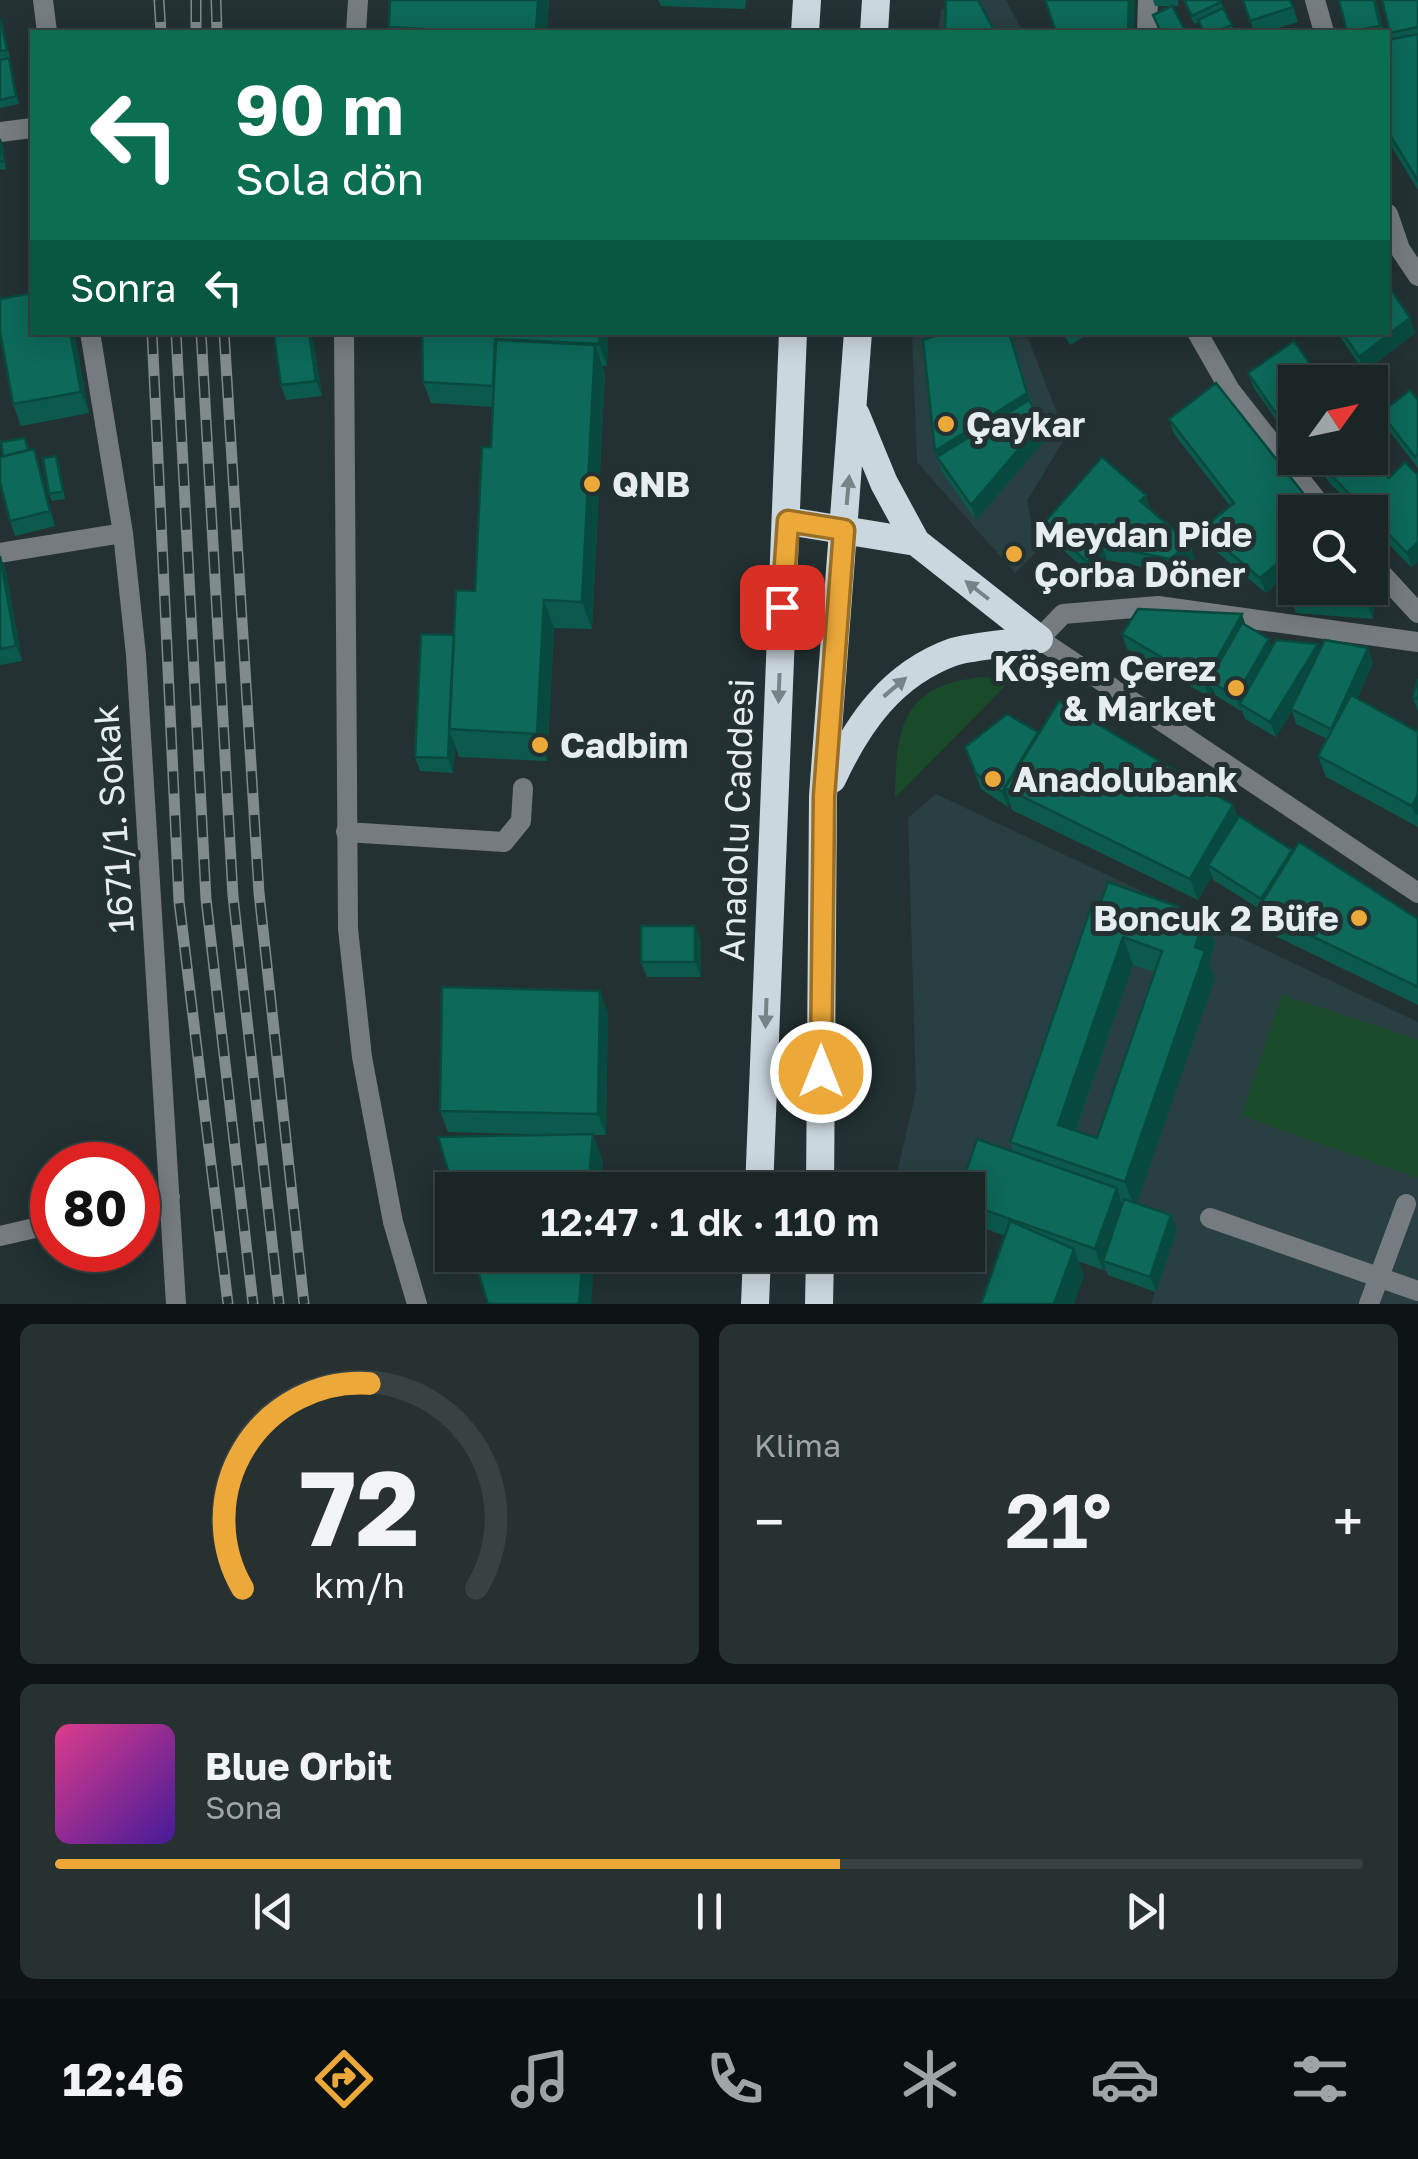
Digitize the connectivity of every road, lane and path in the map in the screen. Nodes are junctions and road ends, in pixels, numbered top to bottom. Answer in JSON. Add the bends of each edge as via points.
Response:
{"nodes":[{"id":1,"x":43,"y":0,"type":"edge"},
{"id":2,"x":358,"y":0,"type":"edge"},
{"id":3,"x":807,"y":0,"type":"edge"},
{"id":4,"x":876,"y":0,"type":"edge"},
{"id":5,"x":1148,"y":0,"type":"edge"},
{"id":6,"x":1314,"y":0,"type":"edge"},
{"id":7,"x":46,"y":30,"type":"edge"},
{"id":8,"x":356,"y":30,"type":"edge"},
{"id":9,"x":805,"y":30,"type":"edge"},
{"id":10,"x":874,"y":30,"type":"edge"},
{"id":11,"x":1147,"y":30,"type":"edge"},
{"id":12,"x":1319,"y":30,"type":"edge"},
{"id":13,"x":30,"y":128,"type":"edge"},
{"id":14,"x":0,"y":132,"type":"edge"},
{"id":15,"x":1390,"y":220,"type":"edge"},
{"id":16,"x":1418,"y":276,"type":"edge"},
{"id":17,"x":90,"y":335,"type":"edge"},
{"id":18,"x":344,"y":335,"type":"edge"},
{"id":19,"x":793,"y":335,"type":"edge"},
{"id":20,"x":858,"y":335,"type":"edge"},
{"id":21,"x":1199,"y":335,"type":"edge"},
{"id":22,"x":854,"y":410,"type":"junction"},
{"id":23,"x":1313,"y":495,"type":"edge"},
{"id":24,"x":788,"y":521,"type":"junction"},
{"id":25,"x":844,"y":530,"type":"junction"},
{"id":26,"x":123,"y":534,"type":"junction"},
{"id":27,"x":916,"y":542,"type":"junction"},
{"id":28,"x":0,"y":554,"type":"edge"},
{"id":29,"x":1388,"y":578,"type":"edge"},
{"id":30,"x":1417,"y":608,"type":"edge"},
{"id":31,"x":1039,"y":638,"type":"junction"},
{"id":32,"x":1382,"y":638,"type":"junction"},
{"id":33,"x":1418,"y":642,"type":"edge"},
{"id":34,"x":523,"y":788,"type":"dead end"},
{"id":35,"x":824,"y":796,"type":"junction"},
{"id":36,"x":346,"y":832,"type":"junction"},
{"id":37,"x":1418,"y":892,"type":"edge"},
{"id":38,"x":761,"y":1172,"type":"edge"},
{"id":39,"x":820,"y":1172,"type":"edge"},
{"id":40,"x":170,"y":1197,"type":"junction"},
{"id":41,"x":160,"y":1199,"type":"edge"},
{"id":42,"x":1406,"y":1204,"type":"dead end"},
{"id":43,"x":1210,"y":1218,"type":"dead end"},
{"id":44,"x":30,"y":1229,"type":"edge"},
{"id":45,"x":0,"y":1236,"type":"edge"},
{"id":46,"x":756,"y":1272,"type":"edge"},
{"id":47,"x":820,"y":1272,"type":"edge"},
{"id":48,"x":1378,"y":1278,"type":"junction"},
{"id":49,"x":1418,"y":1291,"type":"edge"},
{"id":50,"x":176,"y":1304,"type":"edge"},
{"id":51,"x":416,"y":1304,"type":"edge"},
{"id":52,"x":755,"y":1304,"type":"edge"},
{"id":53,"x":819,"y":1304,"type":"edge"},
{"id":54,"x":1368,"y":1304,"type":"edge"}],
"edges":[{"from":1,"to":7,"type":"street"},
{"from":2,"to":8,"type":"street"},
{"from":3,"to":9,"type":"highway"},
{"from":4,"to":10,"type":"highway"},
{"from":5,"to":11,"type":"street"},
{"from":6,"to":12,"type":"street"},
{"from":13,"to":14,"type":"street"},
{"from":15,"to":16,"type":"street"},
{"from":17,"to":26,"type":"street","name":"1671/1. Sokak"},
{"from":18,"to":36,"type":"street"},
{"from":19,"to":24,"type":"highway","name":"Anadolu Caddesi"},
{"from":20,"to":22,"type":"highway"},
{"from":21,"to":23,"type":"street","via":[[1230,390]]},
{"from":25,"to":22,"type":"highway","one_way":true},
{"from":22,"to":27,"type":"highway"},
{"from":24,"to":25,"type":"highway"},
{"from":24,"to":38,"type":"highway","name":"Anadolu Caddesi","one_way":true},
{"from":25,"to":27,"type":"highway"},
{"from":25,"to":35,"type":"highway"},
{"from":26,"to":28,"type":"street"},
{"from":26,"to":40,"type":"street","name":"1671/1. Sokak"},
{"from":31,"to":27,"type":"highway","one_way":true},
{"from":29,"to":30,"type":"street"},
{"from":30,"to":32,"type":"street"},
{"from":31,"to":32,"type":"street","via":[[1063,614],[1158,606]]},
{"from":35,"to":31,"type":"highway","one_way":true,"via":[[871,708],[904,678],[955,650]]},
{"from":31,"to":37,"type":"street"},
{"from":32,"to":33,"type":"street"},
{"from":34,"to":36,"type":"street","via":[[521,821],[504,842]]},
{"from":35,"to":39,"type":"highway"},
{"from":36,"to":51,"type":"street","via":[[362,1057]]},
{"from":40,"to":41,"type":"street"},
{"from":40,"to":50,"type":"street","name":"1671/1. Sokak"},
{"from":42,"to":48,"type":"street"},
{"from":43,"to":48,"type":"street"},
{"from":44,"to":45,"type":"street"},
{"from":46,"to":52,"type":"highway"},
{"from":47,"to":53,"type":"highway"},
{"from":48,"to":49,"type":"street"},
{"from":48,"to":54,"type":"street"}]}
